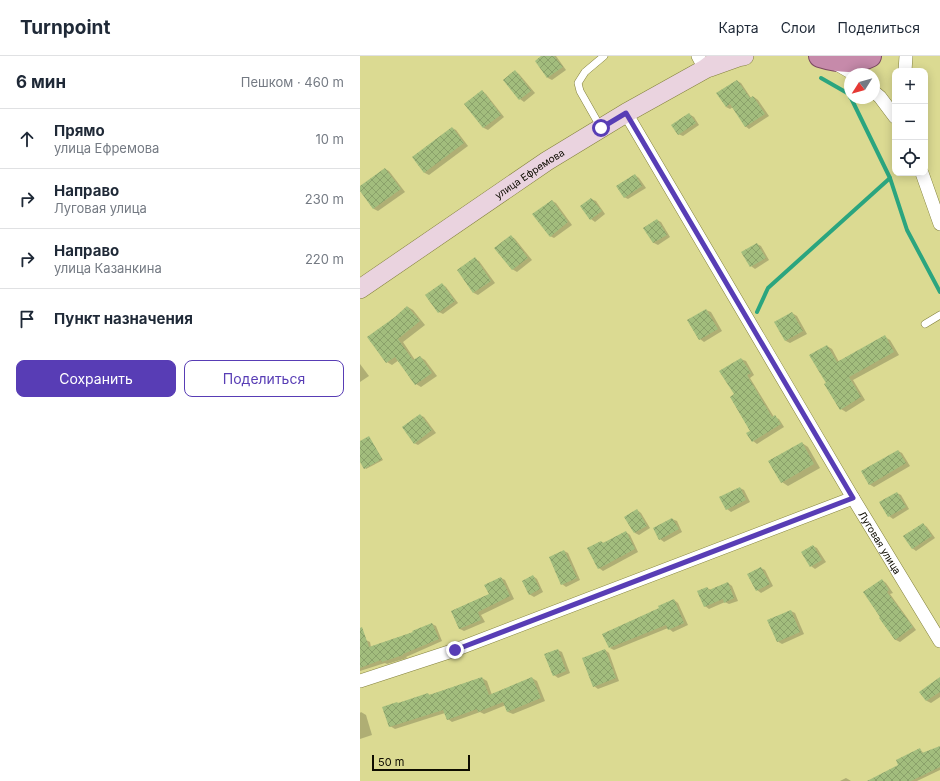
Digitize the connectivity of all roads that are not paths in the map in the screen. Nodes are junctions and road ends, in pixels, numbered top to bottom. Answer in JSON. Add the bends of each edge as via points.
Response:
{"nodes":[{"id":1,"x":604,"y":56,"type":"edge"},
{"id":2,"x":722,"y":56,"type":"edge"},
{"id":3,"x":744,"y":56,"type":"edge"},
{"id":4,"x":870,"y":56,"type":"edge"},
{"id":5,"x":906,"y":56,"type":"edge"},
{"id":6,"x":825,"y":58,"type":"edge"},
{"id":7,"x":701,"y":62,"type":"edge"},
{"id":8,"x":844,"y":68,"type":"edge"},
{"id":9,"x":905,"y":68,"type":"edge"},
{"id":10,"x":880,"y":99,"type":"edge"},
{"id":11,"x":626,"y":113,"type":"junction"},
{"id":12,"x":892,"y":113,"type":"edge"},
{"id":13,"x":601,"y":128,"type":"junction"},
{"id":14,"x":923,"y":176,"type":"edge"},
{"id":15,"x":940,"y":224,"type":"edge"},
{"id":16,"x":360,"y":289,"type":"edge"},
{"id":17,"x":940,"y":315,"type":"edge"},
{"id":18,"x":925,"y":324,"type":"dead end"},
{"id":19,"x":853,"y":498,"type":"junction"},
{"id":20,"x":940,"y":641,"type":"edge"},
{"id":21,"x":360,"y":681,"type":"edge"}],
"edges":[{"from":1,"to":13,"type":"lane","via":[[585,72],[578,83]]},
{"from":2,"to":7,"type":"main road"},
{"from":3,"to":7,"type":"main road"},
{"from":4,"to":6,"type":"highway","via":[[849,61]]},
{"from":5,"to":9,"type":"street"},
{"from":6,"to":8,"type":"street"},
{"from":7,"to":11,"type":"main road","name":"улица Ефремова"},
{"from":10,"to":12,"type":"street"},
{"from":11,"to":13,"type":"main road","name":"улица Ефремова"},
{"from":11,"to":19,"type":"street","name":"Луговая улица"},
{"from":13,"to":16,"type":"main road","name":"улица Ефремова","via":[[547,161]]},
{"from":14,"to":15,"type":"street"},
{"from":17,"to":18,"type":"lane"},
{"from":19,"to":20,"type":"street","name":"Луговая улица"},
{"from":19,"to":21,"type":"street","via":[[455,650]]}]}
